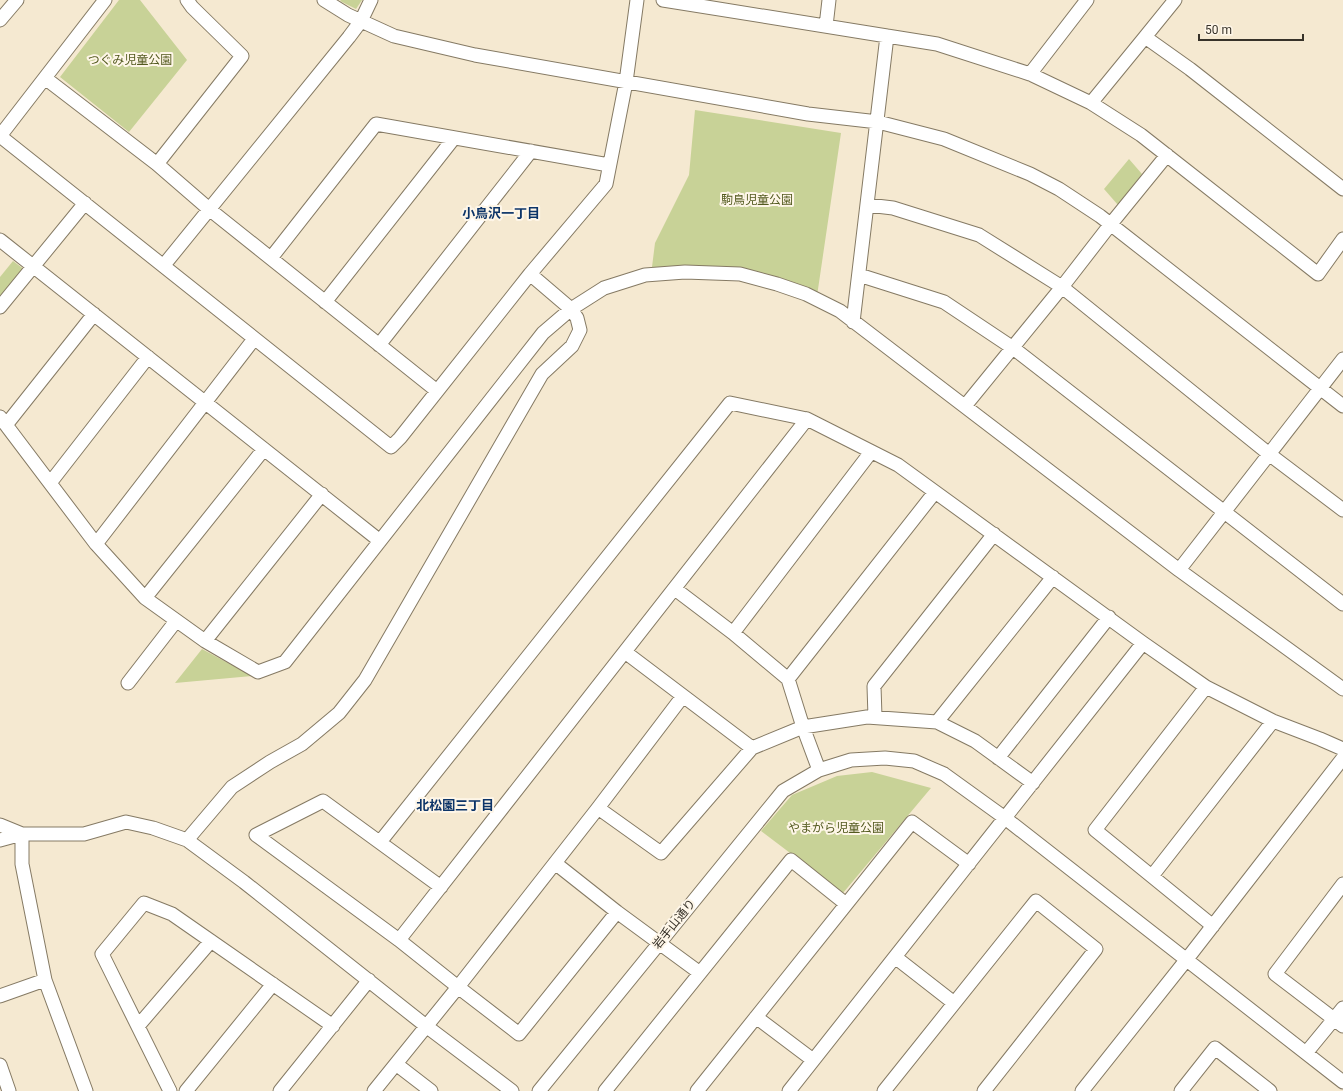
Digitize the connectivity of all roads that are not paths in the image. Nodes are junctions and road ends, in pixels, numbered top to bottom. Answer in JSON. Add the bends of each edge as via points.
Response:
{"nodes":[{"id":1,"x":17,"y":0,"type":"edge"},
{"id":2,"x":105,"y":0,"type":"edge"},
{"id":3,"x":187,"y":0,"type":"edge"},
{"id":4,"x":324,"y":0,"type":"edge"},
{"id":5,"x":371,"y":0,"type":"edge"},
{"id":6,"x":637,"y":0,"type":"edge"},
{"id":7,"x":663,"y":0,"type":"edge"},
{"id":8,"x":829,"y":0,"type":"edge"},
{"id":9,"x":1087,"y":0,"type":"edge"},
{"id":10,"x":1175,"y":0,"type":"edge"},
{"id":11,"x":0,"y":20,"type":"edge"},
{"id":12,"x":361,"y":21,"type":"junction"},
{"id":13,"x":826,"y":26,"type":"junction"},
{"id":14,"x":887,"y":36,"type":"junction"},
{"id":15,"x":1145,"y":37,"type":"junction"},
{"id":16,"x":1030,"y":74,"type":"junction"},
{"id":17,"x":45,"y":78,"type":"junction"},
{"id":18,"x":626,"y":82,"type":"junction"},
{"id":19,"x":1091,"y":103,"type":"junction"},
{"id":20,"x":878,"y":122,"type":"junction"},
{"id":21,"x":0,"y":136,"type":"edge"},
{"id":22,"x":454,"y":138,"type":"junction"},
{"id":23,"x":532,"y":151,"type":"junction"},
{"id":24,"x":1167,"y":155,"type":"junction"},
{"id":25,"x":157,"y":164,"type":"junction"},
{"id":26,"x":609,"y":165,"type":"junction"},
{"id":27,"x":1343,"y":189,"type":"edge"},
{"id":28,"x":85,"y":203,"type":"junction"},
{"id":29,"x":868,"y":205,"type":"junction"},
{"id":30,"x":209,"y":209,"type":"junction"},
{"id":31,"x":1110,"y":224,"type":"junction"},
{"id":32,"x":1343,"y":239,"type":"edge"},
{"id":33,"x":0,"y":240,"type":"edge"},
{"id":34,"x":271,"y":258,"type":"junction"},
{"id":35,"x":164,"y":265,"type":"junction"},
{"id":36,"x":34,"y":267,"type":"junction"},
{"id":37,"x":530,"y":274,"type":"junction"},
{"id":38,"x":859,"y":275,"type":"junction"},
{"id":39,"x":1062,"y":287,"type":"junction"},
{"id":40,"x":325,"y":302,"type":"junction"},
{"id":41,"x":0,"y":308,"type":"edge"},
{"id":42,"x":571,"y":309,"type":"junction"},
{"id":43,"x":94,"y":314,"type":"junction"},
{"id":44,"x":853,"y":322,"type":"junction"},
{"id":45,"x":254,"y":339,"type":"junction"},
{"id":46,"x":379,"y":345,"type":"junction"},
{"id":47,"x":1013,"y":348,"type":"junction"},
{"id":48,"x":148,"y":357,"type":"junction"},
{"id":49,"x":1343,"y":359,"type":"edge"},
{"id":50,"x":1321,"y":388,"type":"junction"},
{"id":51,"x":437,"y":391,"type":"junction"},
{"id":52,"x":205,"y":403,"type":"junction"},
{"id":53,"x":965,"y":406,"type":"junction"},
{"id":54,"x":1343,"y":406,"type":"edge"},
{"id":55,"x":807,"y":419,"type":"junction"},
{"id":56,"x":3,"y":421,"type":"edge"},
{"id":57,"x":264,"y":449,"type":"junction"},
{"id":58,"x":871,"y":452,"type":"junction"},
{"id":59,"x":1269,"y":454,"type":"junction"},
{"id":60,"x":50,"y":483,"type":"junction"},
{"id":61,"x":935,"y":492,"type":"junction"},
{"id":62,"x":322,"y":494,"type":"junction"},
{"id":63,"x":1343,"y":510,"type":"edge"},
{"id":64,"x":1224,"y":512,"type":"junction"},
{"id":65,"x":994,"y":534,"type":"junction"},
{"id":66,"x":380,"y":541,"type":"junction"},
{"id":67,"x":96,"y":544,"type":"junction"},
{"id":68,"x":1179,"y":570,"type":"junction"},
{"id":69,"x":1053,"y":577,"type":"junction"},
{"id":70,"x":675,"y":589,"type":"junction"},
{"id":71,"x":145,"y":598,"type":"junction"},
{"id":72,"x":1343,"y":604,"type":"edge"},
{"id":73,"x":1109,"y":617,"type":"junction"},
{"id":74,"x":176,"y":621,"type":"junction"},
{"id":75,"x":733,"y":633,"type":"junction"},
{"id":76,"x":205,"y":642,"type":"junction"},
{"id":77,"x":1143,"y":643,"type":"junction"},
{"id":78,"x":625,"y":652,"type":"junction"},
{"id":79,"x":788,"y":679,"type":"junction"},
{"id":80,"x":128,"y":683,"type":"dead end"},
{"id":81,"x":1206,"y":687,"type":"junction"},
{"id":82,"x":1343,"y":689,"type":"edge"},
{"id":83,"x":683,"y":696,"type":"junction"},
{"id":84,"x":875,"y":718,"type":"junction"},
{"id":85,"x":937,"y":722,"type":"junction"},
{"id":86,"x":1273,"y":722,"type":"junction"},
{"id":87,"x":803,"y":727,"type":"junction"},
{"id":88,"x":752,"y":748,"type":"junction"},
{"id":89,"x":1343,"y":749,"type":"edge"},
{"id":90,"x":998,"y":758,"type":"junction"},
{"id":91,"x":1343,"y":758,"type":"edge"},
{"id":92,"x":820,"y":770,"type":"junction"},
{"id":93,"x":1033,"y":783,"type":"junction"},
{"id":94,"x":598,"y":808,"type":"junction"},
{"id":95,"x":1005,"y":818,"type":"junction"},
{"id":96,"x":0,"y":825,"type":"edge"},
{"id":97,"x":22,"y":834,"type":"junction"},
{"id":98,"x":0,"y":840,"type":"edge"},
{"id":99,"x":187,"y":840,"type":"junction"},
{"id":100,"x":380,"y":842,"type":"junction"},
{"id":101,"x":555,"y":863,"type":"junction"},
{"id":102,"x":968,"y":864,"type":"junction"},
{"id":103,"x":1152,"y":876,"type":"junction"},
{"id":104,"x":1343,"y":884,"type":"edge"},
{"id":105,"x":441,"y":887,"type":"junction"},
{"id":106,"x":846,"y":904,"type":"junction"},
{"id":107,"x":617,"y":912,"type":"junction"},
{"id":108,"x":1213,"y":926,"type":"junction"},
{"id":109,"x":399,"y":940,"type":"junction"},
{"id":110,"x":211,"y":941,"type":"junction"},
{"id":111,"x":659,"y":942,"type":"junction"},
{"id":112,"x":895,"y":957,"type":"junction"},
{"id":113,"x":1187,"y":959,"type":"junction"},
{"id":114,"x":700,"y":973,"type":"junction"},
{"id":115,"x":46,"y":980,"type":"junction"},
{"id":116,"x":370,"y":980,"type":"junction"},
{"id":117,"x":273,"y":984,"type":"junction"},
{"id":118,"x":458,"y":987,"type":"junction"},
{"id":119,"x":0,"y":996,"type":"edge"},
{"id":120,"x":954,"y":1003,"type":"junction"},
{"id":121,"x":1343,"y":1008,"type":"edge"},
{"id":122,"x":756,"y":1017,"type":"junction"},
{"id":123,"x":1339,"y":1023,"type":"edge"},
{"id":124,"x":138,"y":1026,"type":"junction"},
{"id":125,"x":333,"y":1026,"type":"junction"},
{"id":126,"x":426,"y":1026,"type":"junction"},
{"id":127,"x":1306,"y":1054,"type":"junction"},
{"id":128,"x":813,"y":1060,"type":"junction"},
{"id":129,"x":396,"y":1064,"type":"junction"},
{"id":130,"x":0,"y":1065,"type":"edge"},
{"id":131,"x":1343,"y":1082,"type":"edge"},
{"id":132,"x":9,"y":1091,"type":"edge"},
{"id":133,"x":86,"y":1091,"type":"edge"},
{"id":134,"x":170,"y":1091,"type":"edge"},
{"id":135,"x":186,"y":1091,"type":"edge"},
{"id":136,"x":280,"y":1091,"type":"edge"},
{"id":137,"x":374,"y":1091,"type":"edge"},
{"id":138,"x":431,"y":1091,"type":"edge"},
{"id":139,"x":512,"y":1091,"type":"edge"},
{"id":140,"x":539,"y":1091,"type":"edge"},
{"id":141,"x":605,"y":1091,"type":"edge"},
{"id":142,"x":697,"y":1091,"type":"edge"},
{"id":143,"x":789,"y":1091,"type":"edge"},
{"id":144,"x":884,"y":1091,"type":"edge"},
{"id":145,"x":984,"y":1091,"type":"edge"},
{"id":146,"x":1082,"y":1091,"type":"edge"},
{"id":147,"x":1181,"y":1091,"type":"edge"},
{"id":148,"x":1270,"y":1091,"type":"edge"}],
"edges":[{"from":1,"to":11,"type":"street"},
{"from":2,"to":17,"type":"street"},
{"from":3,"to":25,"type":"street","via":[[242,56]]},
{"from":4,"to":12,"type":"street"},
{"from":5,"to":12,"type":"street"},
{"from":6,"to":18,"type":"street"},
{"from":7,"to":13,"type":"street"},
{"from":8,"to":13,"type":"street"},
{"from":9,"to":16,"type":"street"},
{"from":10,"to":15,"type":"street"},
{"from":12,"to":18,"type":"street","via":[[394,36],[475,55]]},
{"from":12,"to":30,"type":"street"},
{"from":13,"to":14,"type":"street"},
{"from":14,"to":16,"type":"street","via":[[936,44]]},
{"from":14,"to":20,"type":"street"},
{"from":15,"to":19,"type":"street"},
{"from":15,"to":27,"type":"street"},
{"from":16,"to":19,"type":"street"},
{"from":17,"to":21,"type":"street"},
{"from":17,"to":25,"type":"street"},
{"from":18,"to":20,"type":"street","via":[[808,114]]},
{"from":18,"to":26,"type":"street"},
{"from":19,"to":24,"type":"street"},
{"from":20,"to":29,"type":"street"},
{"from":20,"to":31,"type":"street","via":[[944,138],[1030,174],[1059,189]]},
{"from":21,"to":28,"type":"street"},
{"from":22,"to":23,"type":"street"},
{"from":22,"to":34,"type":"street","via":[[376,124]]},
{"from":22,"to":40,"type":"street"},
{"from":23,"to":26,"type":"street"},
{"from":23,"to":46,"type":"street"},
{"from":24,"to":31,"type":"street"},
{"from":24,"to":32,"type":"street","via":[[1318,274]]},
{"from":25,"to":30,"type":"street"},
{"from":26,"to":37,"type":"street","via":[[606,184]]},
{"from":28,"to":35,"type":"street"},
{"from":28,"to":36,"type":"street"},
{"from":29,"to":38,"type":"street"},
{"from":29,"to":39,"type":"street","via":[[893,208],[979,235]]},
{"from":30,"to":34,"type":"street"},
{"from":30,"to":35,"type":"street"},
{"from":31,"to":39,"type":"street"},
{"from":31,"to":50,"type":"street"},
{"from":33,"to":36,"type":"street"},
{"from":34,"to":40,"type":"street"},
{"from":35,"to":45,"type":"street"},
{"from":36,"to":41,"type":"street"},
{"from":36,"to":43,"type":"street"},
{"from":37,"to":42,"type":"street"},
{"from":37,"to":51,"type":"street"},
{"from":38,"to":44,"type":"street"},
{"from":38,"to":47,"type":"street","via":[[944,302]]},
{"from":39,"to":47,"type":"street"},
{"from":39,"to":59,"type":"street"},
{"from":40,"to":46,"type":"street"},
{"from":42,"to":44,"type":"street","via":[[604,288],[645,275],[685,272],[740,274],[806,294],[840,311]]},
{"from":42,"to":66,"type":"street","via":[[543,333]]},
{"from":42,"to":99,"type":"street","via":[[580,330],[572,346],[542,374],[365,680],[339,713],[302,744],[232,787]]},
{"from":43,"to":48,"type":"street"},
{"from":43,"to":56,"type":"street"},
{"from":44,"to":53,"type":"street"},
{"from":45,"to":51,"type":"street","via":[[392,447]]},
{"from":45,"to":52,"type":"street"},
{"from":46,"to":51,"type":"street"},
{"from":47,"to":53,"type":"street"},
{"from":47,"to":64,"type":"street"},
{"from":48,"to":52,"type":"street"},
{"from":48,"to":60,"type":"street"},
{"from":49,"to":50,"type":"street"},
{"from":50,"to":54,"type":"street"},
{"from":50,"to":59,"type":"street"},
{"from":52,"to":57,"type":"street"},
{"from":52,"to":67,"type":"street"},
{"from":53,"to":68,"type":"street"},
{"from":55,"to":58,"type":"street"},
{"from":55,"to":70,"type":"street"},
{"from":55,"to":100,"type":"street","via":[[730,403]]},
{"from":56,"to":60,"type":"street"},
{"from":57,"to":62,"type":"street"},
{"from":57,"to":71,"type":"street"},
{"from":58,"to":61,"type":"street","via":[[898,465]]},
{"from":58,"to":75,"type":"street"},
{"from":59,"to":63,"type":"street"},
{"from":59,"to":64,"type":"street"},
{"from":60,"to":67,"type":"street"},
{"from":61,"to":65,"type":"street"},
{"from":61,"to":79,"type":"street"},
{"from":62,"to":66,"type":"street"},
{"from":62,"to":76,"type":"street"},
{"from":64,"to":68,"type":"street"},
{"from":64,"to":72,"type":"street"},
{"from":65,"to":69,"type":"street"},
{"from":65,"to":84,"type":"street","via":[[874,686]]},
{"from":66,"to":76,"type":"street","via":[[285,662],[258,672]]},
{"from":67,"to":71,"type":"street"},
{"from":68,"to":82,"type":"street"},
{"from":69,"to":73,"type":"street"},
{"from":69,"to":85,"type":"street"},
{"from":70,"to":75,"type":"street"},
{"from":70,"to":78,"type":"street"},
{"from":71,"to":74,"type":"street"},
{"from":73,"to":77,"type":"street"},
{"from":73,"to":90,"type":"street"},
{"from":74,"to":76,"type":"street"},
{"from":74,"to":80,"type":"street"},
{"from":75,"to":79,"type":"street"},
{"from":77,"to":81,"type":"street"},
{"from":77,"to":93,"type":"street"},
{"from":78,"to":83,"type":"street"},
{"from":78,"to":105,"type":"street"},
{"from":79,"to":87,"type":"street"},
{"from":81,"to":86,"type":"street"},
{"from":81,"to":103,"type":"street","via":[[1095,830]]},
{"from":83,"to":88,"type":"street"},
{"from":83,"to":94,"type":"street"},
{"from":84,"to":85,"type":"street"},
{"from":84,"to":87,"type":"street"},
{"from":85,"to":90,"type":"street","via":[[975,741]]},
{"from":86,"to":89,"type":"street"},
{"from":86,"to":103,"type":"street"},
{"from":87,"to":88,"type":"street"},
{"from":87,"to":92,"type":"street"},
{"from":88,"to":94,"type":"street","via":[[661,853]]},
{"from":90,"to":93,"type":"street"},
{"from":91,"to":108,"type":"street"},
{"from":92,"to":95,"type":"street","name":"岩手山通り","via":[[851,760],[885,758],[914,761],[944,774]]},
{"from":92,"to":111,"type":"street","name":"岩手山通り","via":[[783,791]]},
{"from":93,"to":95,"type":"street"},
{"from":94,"to":101,"type":"street"},
{"from":95,"to":102,"type":"street"},
{"from":95,"to":113,"type":"street","name":"岩手山通り"},
{"from":96,"to":97,"type":"street"},
{"from":97,"to":98,"type":"street"},
{"from":97,"to":99,"type":"street","via":[[84,834],[126,822]]},
{"from":97,"to":115,"type":"street","via":[[22,864]]},
{"from":99,"to":116,"type":"street"},
{"from":100,"to":105,"type":"street"},
{"from":100,"to":109,"type":"street","via":[[323,801],[256,835]]},
{"from":101,"to":107,"type":"street"},
{"from":101,"to":118,"type":"street"},
{"from":102,"to":106,"type":"street","via":[[912,822]]},
{"from":102,"to":112,"type":"street"},
{"from":103,"to":108,"type":"street"},
{"from":104,"to":123,"type":"street","via":[[1275,974]]},
{"from":105,"to":109,"type":"street"},
{"from":106,"to":114,"type":"street","via":[[790,860]]},
{"from":106,"to":122,"type":"street"},
{"from":107,"to":111,"type":"street"},
{"from":107,"to":118,"type":"street","via":[[519,1034]]},
{"from":108,"to":113,"type":"street"},
{"from":109,"to":118,"type":"street"},
{"from":110,"to":117,"type":"street"},
{"from":110,"to":124,"type":"street"},
{"from":110,"to":124,"type":"street","via":[[172,914],[144,903],[102,954]]},
{"from":111,"to":114,"type":"street"},
{"from":111,"to":140,"type":"street","name":"岩手山通り"},
{"from":112,"to":120,"type":"street"},
{"from":112,"to":128,"type":"street"},
{"from":113,"to":127,"type":"street","name":"岩手山通り"},
{"from":113,"to":146,"type":"street"},
{"from":114,"to":141,"type":"street"},
{"from":115,"to":119,"type":"street"},
{"from":115,"to":133,"type":"street"},
{"from":116,"to":125,"type":"street"},
{"from":116,"to":126,"type":"street"},
{"from":117,"to":125,"type":"street"},
{"from":117,"to":135,"type":"street"},
{"from":118,"to":126,"type":"street"},
{"from":120,"to":144,"type":"street"},
{"from":120,"to":145,"type":"street","via":[[1036,901],[1096,949]]},
{"from":121,"to":123,"type":"street"},
{"from":122,"to":128,"type":"street"},
{"from":122,"to":142,"type":"street"},
{"from":123,"to":127,"type":"street"},
{"from":124,"to":134,"type":"street"},
{"from":125,"to":136,"type":"street"},
{"from":126,"to":129,"type":"street"},
{"from":126,"to":139,"type":"street"},
{"from":127,"to":131,"type":"street","name":"岩手山通り"},
{"from":128,"to":143,"type":"street"},
{"from":129,"to":137,"type":"street"},
{"from":129,"to":138,"type":"street"},
{"from":130,"to":132,"type":"street"},
{"from":147,"to":148,"type":"street","via":[[1215,1048]]}]}
